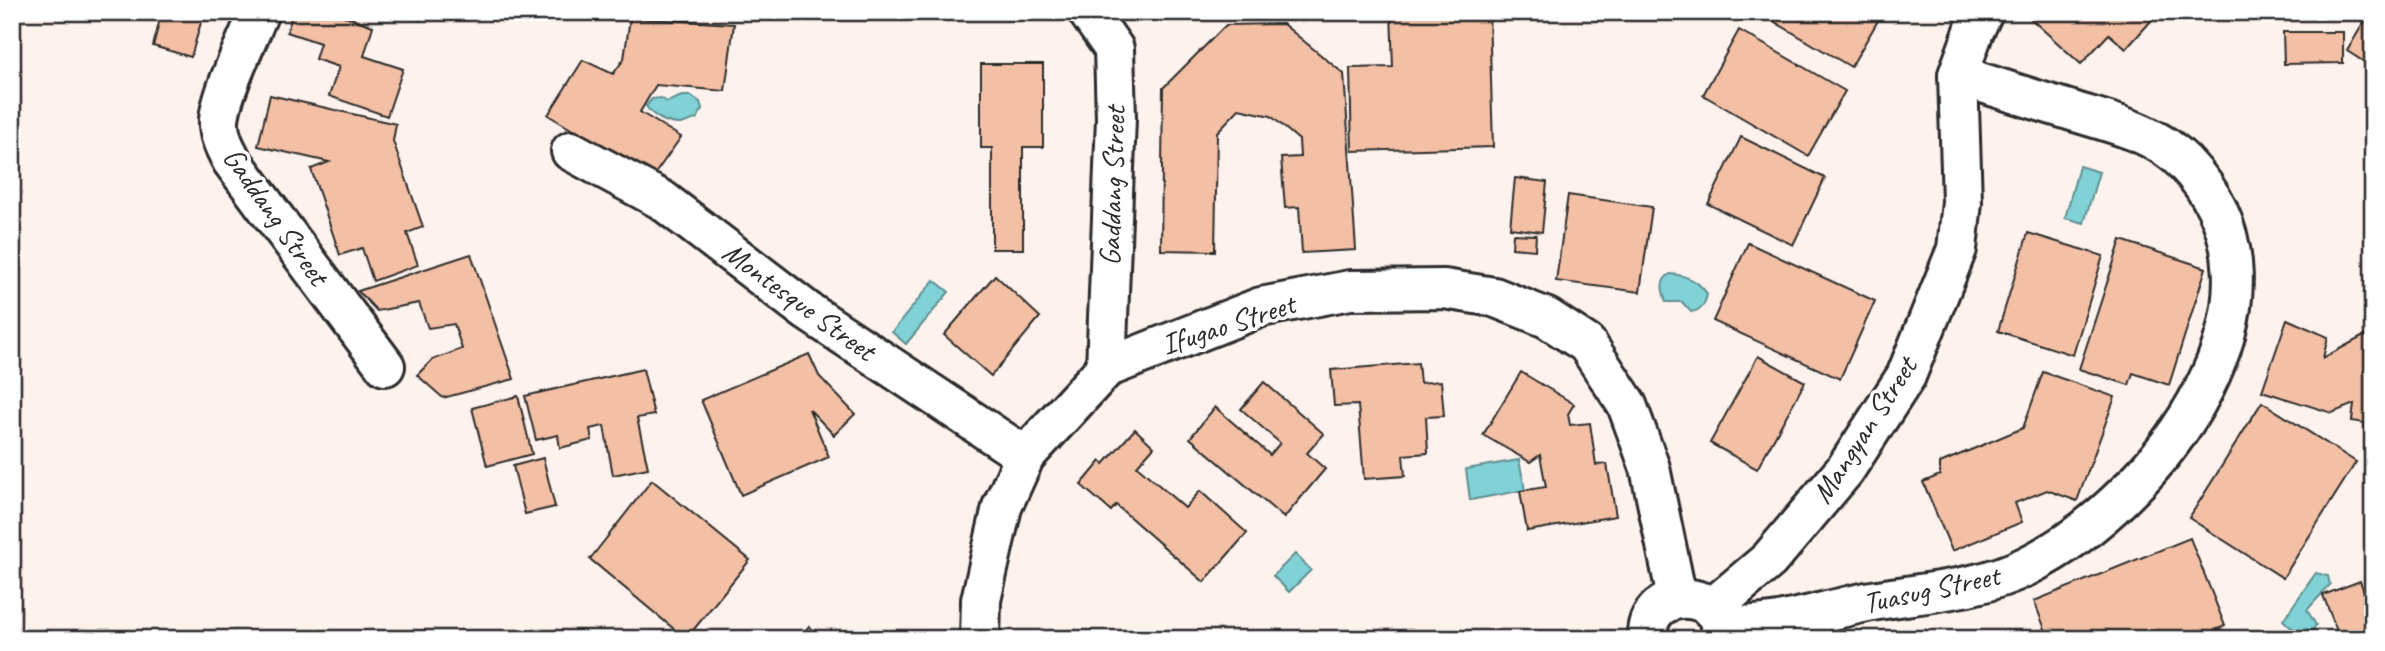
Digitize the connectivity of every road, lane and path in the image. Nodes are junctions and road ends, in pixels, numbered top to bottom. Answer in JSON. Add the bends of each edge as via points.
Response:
{"nodes":[{"id":1,"x":259,"y":12,"type":"edge"},
{"id":2,"x":1088,"y":12,"type":"edge"},
{"id":3,"x":1983,"y":12,"type":"edge"},
{"id":4,"x":1958,"y":75,"type":"junction"},
{"id":5,"x":571,"y":151,"type":"dead end"},
{"id":6,"x":384,"y":366,"type":"dead end"},
{"id":7,"x":1106,"y":368,"type":"junction"},
{"id":8,"x":1025,"y":456,"type":"junction"},
{"id":9,"x":1708,"y":618,"type":"edge"},
{"id":10,"x":980,"y":639,"type":"edge"},
{"id":11,"x":1647,"y":639,"type":"edge"}],
"edges":[{"from":1,"to":6,"type":"street","name":"Gaddang Street","via":[[226,95],[219,120],[222,143]]},
{"from":2,"to":7,"type":"street","name":"Gaddang Street","via":[[1114,49],[1116,118]]},
{"from":3,"to":4,"type":"street","name":"Mangyan Street"},
{"from":4,"to":9,"type":"street","name":"Mangyan Street","via":[[1962,202],[1957,249],[1906,376],[1844,470],[1769,560]]},
{"from":4,"to":9,"type":"street","name":"Tuasug Street","via":[[2146,135],[2183,161],[2209,193],[2228,235],[2234,298],[2221,353],[2188,419],[2148,473],[2089,529],[2027,567],[1978,584],[1776,622]]},
{"from":5,"to":8,"type":"street","name":"Montesque Street","via":[[662,200],[807,311]]},
{"from":7,"to":8,"type":"street","name":"Ifugao Street"},
{"from":7,"to":9,"type":"street","name":"Ifugao Street","via":[[1261,307],[1350,290],[1444,289],[1494,297],[1547,317],[1587,344],[1627,405]]},
{"from":8,"to":10,"type":"street","name":"Ifugao Street","via":[[1002,507],[981,600]]},
{"from":9,"to":11,"type":"street","name":"Mangyan Street","via":[[1665,602],[1649,620]]}]}
